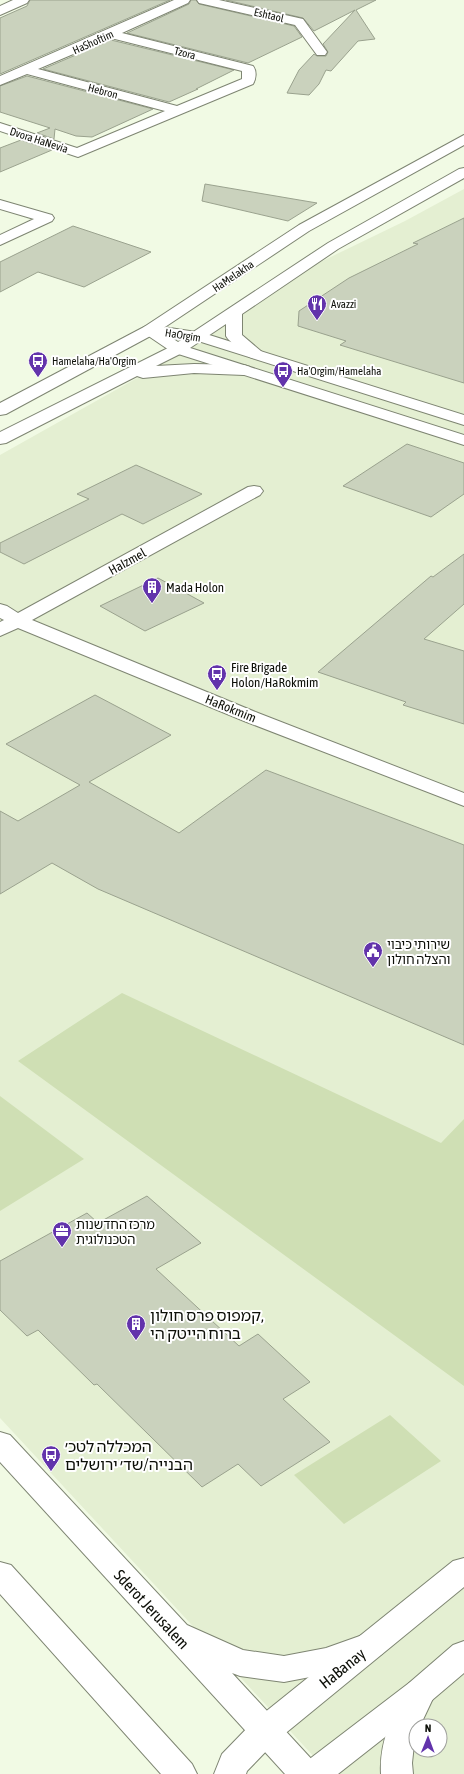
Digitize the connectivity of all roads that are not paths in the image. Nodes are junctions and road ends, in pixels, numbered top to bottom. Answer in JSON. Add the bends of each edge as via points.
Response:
{"nodes":[{"id":1,"x":23,"y":0,"type":"edge"},
{"id":2,"x":184,"y":0,"type":"edge"},
{"id":3,"x":202,"y":0,"type":"edge"},
{"id":4,"x":0,"y":11,"type":"edge"},
{"id":5,"x":110,"y":34,"type":"junction"},
{"id":6,"x":321,"y":52,"type":"dead end"},
{"id":7,"x":27,"y":70,"type":"junction"},
{"id":8,"x":0,"y":81,"type":"edge"},
{"id":9,"x":179,"y":111,"type":"junction"},
{"id":10,"x":0,"y":127,"type":"edge"},
{"id":11,"x":20,"y":134,"type":"junction"},
{"id":12,"x":464,"y":139,"type":"edge"},
{"id":13,"x":0,"y":142,"type":"edge"},
{"id":14,"x":464,"y":172,"type":"edge"},
{"id":15,"x":0,"y":204,"type":"edge"},
{"id":16,"x":0,"y":242,"type":"edge"},
{"id":17,"x":234,"y":312,"type":"junction"},
{"id":18,"x":150,"y":330,"type":"junction"},
{"id":19,"x":197,"y":336,"type":"junction"},
{"id":20,"x":178,"y":349,"type":"junction"},
{"id":21,"x":256,"y":355,"type":"junction"},
{"id":22,"x":244,"y":370,"type":"junction"},
{"id":23,"x":122,"y":378,"type":"junction"},
{"id":24,"x":0,"y":410,"type":"edge"},
{"id":25,"x":464,"y":420,"type":"edge"},
{"id":26,"x":0,"y":439,"type":"edge"},
{"id":27,"x":464,"y":440,"type":"edge"},
{"id":28,"x":254,"y":491,"type":"dead end"},
{"id":29,"x":0,"y":610,"type":"edge"},
{"id":30,"x":18,"y":621,"type":"junction"},
{"id":31,"x":0,"y":630,"type":"edge"},
{"id":32,"x":464,"y":800,"type":"edge"},
{"id":33,"x":0,"y":1443,"type":"edge"},
{"id":34,"x":464,"y":1570,"type":"edge"},
{"id":35,"x":0,"y":1574,"type":"edge"},
{"id":36,"x":165,"y":1622,"type":"junction"},
{"id":37,"x":372,"y":1645,"type":"junction"},
{"id":38,"x":464,"y":1654,"type":"edge"},
{"id":39,"x":420,"y":1692,"type":"junction"},
{"id":40,"x":265,"y":1731,"type":"junction"},
{"id":41,"x":181,"y":1774,"type":"edge"},
{"id":42,"x":230,"y":1774,"type":"edge"},
{"id":43,"x":305,"y":1774,"type":"edge"},
{"id":44,"x":314,"y":1774,"type":"edge"},
{"id":45,"x":397,"y":1774,"type":"edge"}],
"edges":[{"from":1,"to":4,"type":"street"},
{"from":2,"to":5,"type":"street","name":"HaShoftim"},
{"from":3,"to":6,"type":"street","name":"Eshtaol","via":[[299,22]]},
{"from":5,"to":7,"type":"street","name":"HaShoftim"},
{"from":5,"to":9,"type":"street","name":"Tzora","via":[[249,69],[248,81]]},
{"from":7,"to":8,"type":"street","name":"HaShoftim"},
{"from":7,"to":9,"type":"street","name":"Hebron"},
{"from":9,"to":11,"type":"street","name":"Dvora HaNevia","via":[[78,153]]},
{"from":10,"to":11,"type":"street","name":"Dvora HaNevia"},
{"from":11,"to":13,"type":"street"},
{"from":12,"to":18,"type":"street","name":"HaMelakha","via":[[304,228]]},
{"from":14,"to":17,"type":"street","via":[[333,246]]},
{"from":15,"to":16,"type":"street","via":[[47,218]]},
{"from":17,"to":19,"type":"street"},
{"from":17,"to":21,"type":"street","via":[[234,336]]},
{"from":18,"to":19,"type":"street","name":"HaOrgim"},
{"from":18,"to":20,"type":"street","name":"HaOrgim"},
{"from":18,"to":24,"type":"street","name":"HaMelakha"},
{"from":19,"to":20,"type":"street"},
{"from":19,"to":21,"type":"street","name":"HaOrgim"},
{"from":20,"to":22,"type":"street","name":"HaOrgim"},
{"from":20,"to":23,"type":"street"},
{"from":21,"to":25,"type":"street","name":"HaOrgim"},
{"from":22,"to":23,"type":"street","via":[[166,369]]},
{"from":22,"to":27,"type":"street","name":"HaOrgim"},
{"from":23,"to":26,"type":"street"},
{"from":28,"to":30,"type":"street","name":"HaIzmel"},
{"from":29,"to":30,"type":"street","name":"HaRokmim"},
{"from":30,"to":31,"type":"street","name":"HaIzmel"},
{"from":30,"to":32,"type":"street","name":"HaRokmim","via":[[251,717]]},
{"from":33,"to":36,"type":"street","name":"Sderot Jerusalem"},
{"from":34,"to":37,"type":"street","name":"HaBanay"},
{"from":35,"to":41,"type":"street"},
{"from":36,"to":37,"type":"street","via":[[197,1645],[240,1663],[284,1669],[326,1661]]},
{"from":36,"to":40,"type":"street","name":"Sderot Jerusalem"},
{"from":37,"to":40,"type":"street","name":"HaBanay"},
{"from":38,"to":39,"type":"street"},
{"from":39,"to":44,"type":"street"},
{"from":39,"to":45,"type":"street","via":[[406,1718],[400,1742]]},
{"from":40,"to":42,"type":"street","name":"HaBanay","via":[[233,1764]]},
{"from":40,"to":43,"type":"street","name":"Sderot Jerusalem"}]}
